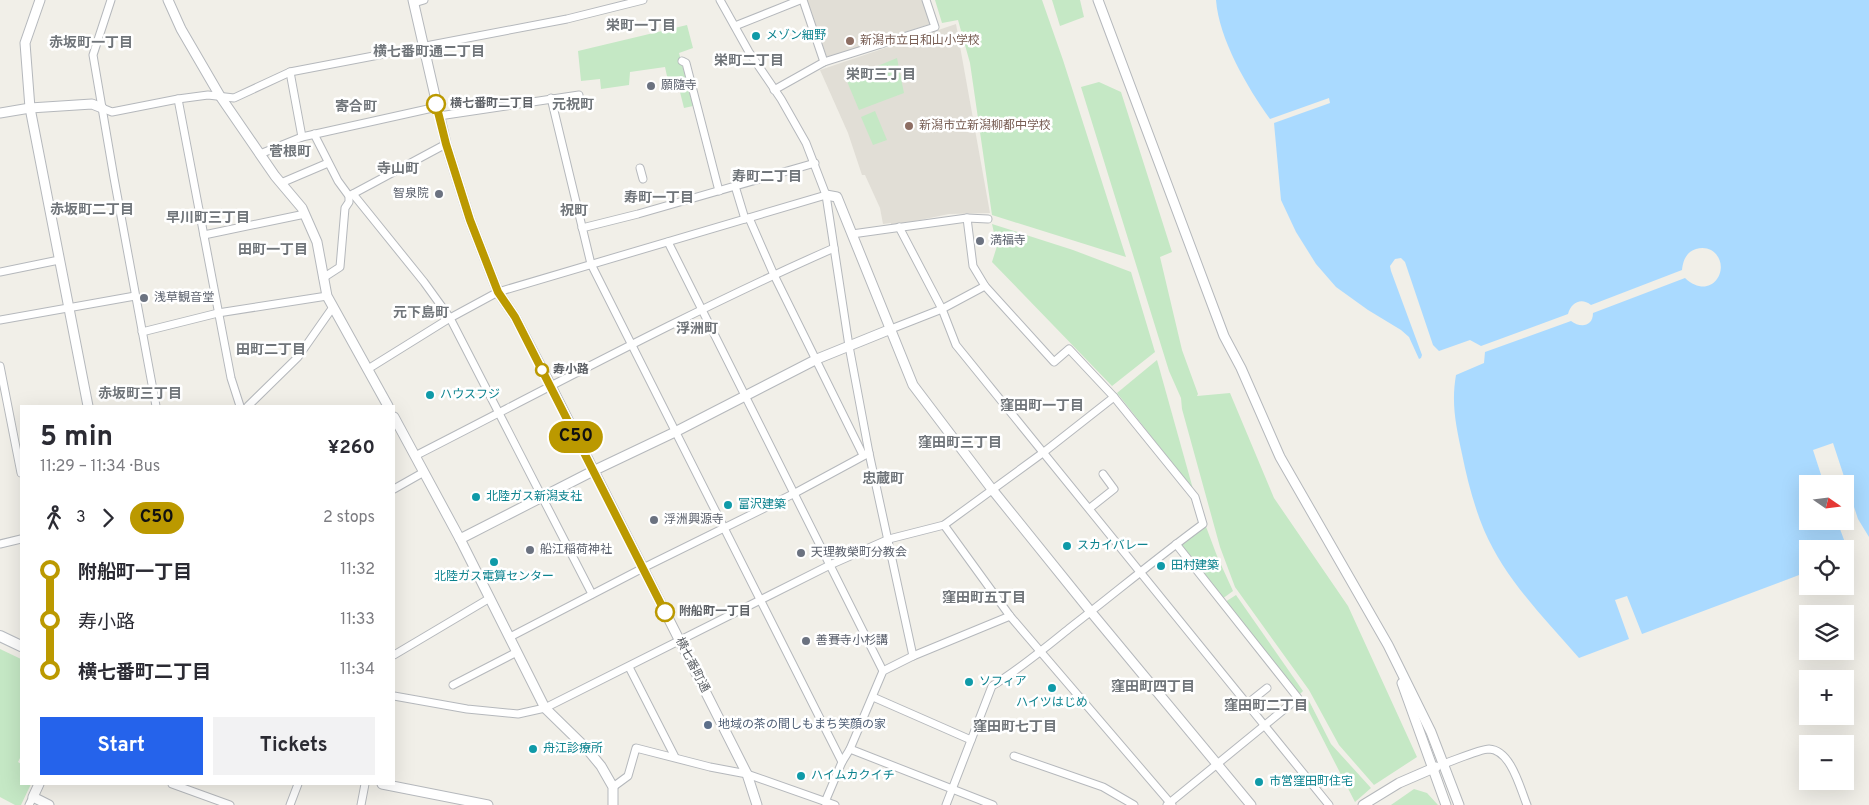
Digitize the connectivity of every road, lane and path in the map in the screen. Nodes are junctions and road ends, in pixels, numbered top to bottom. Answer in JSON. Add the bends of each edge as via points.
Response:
{"nodes":[{"id":1,"x":40,"y":0,"type":"edge"},
{"id":2,"x":111,"y":0,"type":"edge"},
{"id":3,"x":168,"y":0,"type":"edge"},
{"id":4,"x":424,"y":0,"type":"edge"},
{"id":5,"x":643,"y":0,"type":"edge"},
{"id":6,"x":720,"y":0,"type":"edge"},
{"id":7,"x":802,"y":0,"type":"edge"},
{"id":8,"x":926,"y":0,"type":"edge"},
{"id":9,"x":1098,"y":0,"type":"edge"},
{"id":10,"x":413,"y":1,"type":"edge"},
{"id":11,"x":735,"y":26,"type":"junction"},
{"id":12,"x":423,"y":46,"type":"junction"},
{"id":13,"x":682,"y":61,"type":"dead end"},
{"id":14,"x":824,"y":62,"type":"junction"},
{"id":15,"x":290,"y":72,"type":"junction"},
{"id":16,"x":774,"y":90,"type":"junction"},
{"id":17,"x":579,"y":95,"type":"dead end"},
{"id":18,"x":220,"y":96,"type":"junction"},
{"id":19,"x":551,"y":98,"type":"junction"},
{"id":20,"x":178,"y":99,"type":"junction"},
{"id":21,"x":30,"y":108,"type":"junction"},
{"id":22,"x":102,"y":108,"type":"junction"},
{"id":23,"x":438,"y":111,"type":"junction"},
{"id":24,"x":0,"y":113,"type":"edge"},
{"id":25,"x":314,"y":134,"type":"junction"},
{"id":26,"x":302,"y":137,"type":"junction"},
{"id":27,"x":446,"y":144,"type":"junction"},
{"id":28,"x":260,"y":154,"type":"junction"},
{"id":29,"x":328,"y":163,"type":"junction"},
{"id":30,"x":815,"y":163,"type":"junction"},
{"id":31,"x":640,"y":168,"type":"dead end"},
{"id":32,"x":643,"y":179,"type":"dead end"},
{"id":33,"x":281,"y":183,"type":"junction"},
{"id":34,"x":735,"y":186,"type":"junction"},
{"id":35,"x":719,"y":191,"type":"junction"},
{"id":36,"x":351,"y":195,"type":"junction"},
{"id":37,"x":826,"y":195,"type":"junction"},
{"id":38,"x":305,"y":214,"type":"junction"},
{"id":39,"x":747,"y":218,"type":"junction"},
{"id":40,"x":967,"y":218,"type":"junction"},
{"id":41,"x":988,"y":219,"type":"dead end"},
{"id":42,"x":899,"y":227,"type":"junction"},
{"id":43,"x":582,"y":228,"type":"junction"},
{"id":44,"x":852,"y":234,"type":"junction"},
{"id":45,"x":204,"y":235,"type":"junction"},
{"id":46,"x":668,"y":242,"type":"junction"},
{"id":47,"x":834,"y":248,"type":"junction"},
{"id":48,"x":59,"y":260,"type":"junction"},
{"id":49,"x":591,"y":264,"type":"junction"},
{"id":50,"x":0,"y":272,"type":"edge"},
{"id":51,"x":774,"y":275,"type":"junction"},
{"id":52,"x":323,"y":278,"type":"junction"},
{"id":53,"x":985,"y":286,"type":"junction"},
{"id":54,"x":498,"y":292,"type":"junction"},
{"id":55,"x":135,"y":296,"type":"junction"},
{"id":56,"x":327,"y":296,"type":"junction"},
{"id":57,"x":68,"y":307,"type":"junction"},
{"id":58,"x":333,"y":307,"type":"junction"},
{"id":59,"x":942,"y":309,"type":"junction"},
{"id":60,"x":702,"y":310,"type":"junction"},
{"id":61,"x":218,"y":313,"type":"junction"},
{"id":62,"x":450,"y":318,"type":"junction"},
{"id":63,"x":0,"y":320,"type":"edge"},
{"id":64,"x":892,"y":329,"type":"junction"},
{"id":65,"x":142,"y":332,"type":"junction"},
{"id":66,"x":632,"y":346,"type":"junction"},
{"id":67,"x":849,"y":346,"type":"junction"},
{"id":68,"x":817,"y":359,"type":"junction"},
{"id":69,"x":0,"y":366,"type":"edge"},
{"id":70,"x":368,"y":369,"type":"junction"},
{"id":71,"x":551,"y":386,"type":"junction"},
{"id":72,"x":745,"y":396,"type":"junction"},
{"id":73,"x":1114,"y":397,"type":"junction"},
{"id":74,"x":88,"y":405,"type":"edge"},
{"id":75,"x":156,"y":405,"type":"edge"},
{"id":76,"x":240,"y":405,"type":"edge"},
{"id":77,"x":249,"y":405,"type":"edge"},
{"id":78,"x":387,"y":405,"type":"edge"},
{"id":79,"x":499,"y":413,"type":"junction"},
{"id":80,"x":395,"y":419,"type":"edge"},
{"id":81,"x":675,"y":432,"type":"junction"},
{"id":82,"x":1044,"y":452,"type":"junction"},
{"id":83,"x":866,"y":454,"type":"junction"},
{"id":84,"x":416,"y":456,"type":"junction"},
{"id":85,"x":20,"y":467,"type":"edge"},
{"id":86,"x":593,"y":470,"type":"junction"},
{"id":87,"x":424,"y":472,"type":"junction"},
{"id":88,"x":1104,"y":474,"type":"dead end"},
{"id":89,"x":395,"y":488,"type":"edge"},
{"id":90,"x":992,"y":489,"type":"junction"},
{"id":91,"x":795,"y":493,"type":"junction"},
{"id":92,"x":542,"y":498,"type":"junction"},
{"id":93,"x":1090,"y":508,"type":"junction"},
{"id":94,"x":944,"y":526,"type":"junction"},
{"id":95,"x":724,"y":528,"type":"junction"},
{"id":96,"x":20,"y":539,"type":"edge"},
{"id":97,"x":460,"y":539,"type":"junction"},
{"id":98,"x":888,"y":539,"type":"junction"},
{"id":99,"x":0,"y":544,"type":"edge"},
{"id":100,"x":1176,"y":544,"type":"junction"},
{"id":101,"x":830,"y":566,"type":"junction"},
{"id":102,"x":643,"y":568,"type":"junction"},
{"id":103,"x":1141,"y":572,"type":"junction"},
{"id":104,"x":592,"y":594,"type":"junction"},
{"id":105,"x":490,"y":598,"type":"junction"},
{"id":106,"x":760,"y":601,"type":"junction"},
{"id":107,"x":1091,"y":612,"type":"junction"},
{"id":108,"x":1010,"y":616,"type":"junction"},
{"id":109,"x":0,"y":636,"type":"edge"},
{"id":110,"x":510,"y":637,"type":"junction"},
{"id":111,"x":680,"y":642,"type":"junction"},
{"id":112,"x":1388,"y":645,"type":"junction"},
{"id":113,"x":20,"y":646,"type":"edge"},
{"id":114,"x":1041,"y":651,"type":"junction"},
{"id":115,"x":517,"y":652,"type":"junction"},
{"id":116,"x":395,"y":653,"type":"edge"},
{"id":117,"x":913,"y":656,"type":"junction"},
{"id":118,"x":629,"y":667,"type":"junction"},
{"id":119,"x":883,"y":671,"type":"junction"},
{"id":120,"x":452,"y":685,"type":"dead end"},
{"id":121,"x":1267,"y":688,"type":"dead end"},
{"id":122,"x":395,"y":696,"type":"edge"},
{"id":123,"x":873,"y":697,"type":"junction"},
{"id":124,"x":1247,"y":704,"type":"junction"},
{"id":125,"x":545,"y":708,"type":"junction"},
{"id":126,"x":1264,"y":724,"type":"junction"},
{"id":127,"x":970,"y":740,"type":"junction"},
{"id":128,"x":850,"y":749,"type":"junction"},
{"id":129,"x":1014,"y":756,"type":"dead end"},
{"id":130,"x":675,"y":757,"type":"junction"},
{"id":131,"x":842,"y":762,"type":"junction"},
{"id":132,"x":1443,"y":764,"type":"junction"},
{"id":133,"x":1217,"y":765,"type":"junction"},
{"id":134,"x":1432,"y":768,"type":"junction"},
{"id":135,"x":747,"y":774,"type":"junction"},
{"id":136,"x":39,"y":785,"type":"edge"},
{"id":137,"x":179,"y":785,"type":"edge"},
{"id":138,"x":298,"y":785,"type":"edge"},
{"id":139,"x":365,"y":785,"type":"edge"},
{"id":140,"x":387,"y":785,"type":"edge"},
{"id":141,"x":613,"y":787,"type":"junction"},
{"id":142,"x":952,"y":789,"type":"junction"},
{"id":143,"x":31,"y":801,"type":"edge"},
{"id":144,"x":825,"y":802,"type":"junction"},
{"id":145,"x":1170,"y":804,"type":"edge"},
{"id":146,"x":49,"y":805,"type":"edge"},
{"id":147,"x":230,"y":805,"type":"edge"},
{"id":148,"x":290,"y":805,"type":"edge"},
{"id":149,"x":361,"y":805,"type":"edge"},
{"id":150,"x":488,"y":805,"type":"edge"},
{"id":151,"x":613,"y":805,"type":"edge"},
{"id":152,"x":757,"y":805,"type":"edge"},
{"id":153,"x":835,"y":805,"type":"edge"},
{"id":154,"x":946,"y":805,"type":"edge"},
{"id":155,"x":993,"y":805,"type":"edge"},
{"id":156,"x":1134,"y":805,"type":"edge"},
{"id":157,"x":1251,"y":805,"type":"edge"},
{"id":158,"x":1329,"y":805,"type":"edge"},
{"id":159,"x":1363,"y":805,"type":"edge"},
{"id":160,"x":1446,"y":805,"type":"edge"},
{"id":161,"x":1459,"y":805,"type":"edge"},
{"id":162,"x":1527,"y":805,"type":"edge"}],
"edges":[{"from":1,"to":21,"type":"street","via":[[25,43]]},
{"from":2,"to":22,"type":"street","via":[[93,55]]},
{"from":3,"to":18,"type":"street"},
{"from":4,"to":10,"type":"street"},
{"from":5,"to":12,"type":"street","via":[[566,19]]},
{"from":6,"to":11,"type":"street"},
{"from":7,"to":11,"type":"street"},
{"from":7,"to":14,"type":"street"},
{"from":8,"to":14,"type":"street","via":[[934,27]]},
{"from":9,"to":112,"type":"street","via":[[1224,336],[1280,457]]},
{"from":10,"to":12,"type":"street","name":"横七番町通"},
{"from":11,"to":16,"type":"street"},
{"from":12,"to":15,"type":"street"},
{"from":12,"to":23,"type":"street","name":"横七番町通"},
{"from":13,"to":35,"type":"street","via":[[686,63]]},
{"from":14,"to":16,"type":"street"},
{"from":15,"to":18,"type":"street","via":[[234,98]]},
{"from":15,"to":26,"type":"street"},
{"from":16,"to":30,"type":"street"},
{"from":17,"to":19,"type":"street"},
{"from":18,"to":20,"type":"street"},
{"from":18,"to":28,"type":"street"},
{"from":19,"to":23,"type":"street"},
{"from":19,"to":43,"type":"street"},
{"from":20,"to":22,"type":"street","via":[[112,112]]},
{"from":20,"to":45,"type":"street"},
{"from":21,"to":22,"type":"street","via":[[92,104]]},
{"from":21,"to":24,"type":"street"},
{"from":21,"to":48,"type":"street"},
{"from":22,"to":55,"type":"street"},
{"from":23,"to":25,"type":"street"},
{"from":23,"to":27,"type":"street","name":"横七番町通"},
{"from":25,"to":26,"type":"street"},
{"from":25,"to":29,"type":"street"},
{"from":26,"to":28,"type":"street"},
{"from":27,"to":36,"type":"street"},
{"from":27,"to":54,"type":"street","name":"横七番町通","via":[[470,220]]},
{"from":28,"to":33,"type":"street"},
{"from":29,"to":33,"type":"street"},
{"from":29,"to":36,"type":"street"},
{"from":30,"to":34,"type":"street"},
{"from":30,"to":37,"type":"street"},
{"from":31,"to":32,"type":"street"},
{"from":33,"to":38,"type":"street"},
{"from":34,"to":35,"type":"street"},
{"from":34,"to":39,"type":"street"},
{"from":35,"to":43,"type":"street"},
{"from":36,"to":52,"type":"street","via":[[345,208],[340,267]]},
{"from":36,"to":62,"type":"street"},
{"from":37,"to":39,"type":"street"},
{"from":37,"to":44,"type":"street","via":[[837,197]]},
{"from":37,"to":47,"type":"street"},
{"from":38,"to":45,"type":"street"},
{"from":38,"to":52,"type":"street","via":[[317,242]]},
{"from":39,"to":46,"type":"street"},
{"from":39,"to":51,"type":"street"},
{"from":40,"to":41,"type":"street"},
{"from":40,"to":42,"type":"street"},
{"from":40,"to":53,"type":"street","via":[[973,266]]},
{"from":42,"to":44,"type":"street"},
{"from":42,"to":59,"type":"street"},
{"from":43,"to":49,"type":"street"},
{"from":44,"to":64,"type":"street"},
{"from":45,"to":61,"type":"street"},
{"from":46,"to":49,"type":"street"},
{"from":46,"to":60,"type":"street"},
{"from":47,"to":51,"type":"street"},
{"from":47,"to":67,"type":"street"},
{"from":48,"to":50,"type":"street"},
{"from":48,"to":57,"type":"street"},
{"from":49,"to":54,"type":"street"},
{"from":49,"to":66,"type":"street"},
{"from":51,"to":60,"type":"street"},
{"from":51,"to":68,"type":"street"},
{"from":52,"to":56,"type":"street"},
{"from":53,"to":59,"type":"street"},
{"from":53,"to":73,"type":"street","via":[[1054,362],[1069,349]]},
{"from":54,"to":62,"type":"street"},
{"from":54,"to":71,"type":"street","name":"横七番町通","via":[[515,317]]},
{"from":55,"to":57,"type":"street"},
{"from":55,"to":65,"type":"street"},
{"from":56,"to":58,"type":"street"},
{"from":56,"to":61,"type":"street"},
{"from":57,"to":63,"type":"street"},
{"from":57,"to":74,"type":"street"},
{"from":58,"to":70,"type":"street"},
{"from":58,"to":77,"type":"street","via":[[298,358]]},
{"from":59,"to":64,"type":"street"},
{"from":59,"to":82,"type":"street","via":[[956,345]]},
{"from":60,"to":66,"type":"street"},
{"from":60,"to":72,"type":"street"},
{"from":61,"to":65,"type":"street"},
{"from":61,"to":76,"type":"street","via":[[232,384]]},
{"from":62,"to":70,"type":"street"},
{"from":62,"to":79,"type":"street"},
{"from":64,"to":67,"type":"street"},
{"from":64,"to":90,"type":"street","via":[[913,385]]},
{"from":65,"to":75,"type":"street"},
{"from":66,"to":71,"type":"street"},
{"from":66,"to":81,"type":"street"},
{"from":67,"to":68,"type":"street"},
{"from":67,"to":83,"type":"street"},
{"from":68,"to":72,"type":"street"},
{"from":68,"to":83,"type":"street"},
{"from":69,"to":85,"type":"street"},
{"from":70,"to":78,"type":"street"},
{"from":71,"to":79,"type":"street"},
{"from":71,"to":86,"type":"street","name":"横七番町通"},
{"from":72,"to":81,"type":"street"},
{"from":72,"to":91,"type":"street"},
{"from":73,"to":82,"type":"street"},
{"from":73,"to":100,"type":"street","via":[[1195,497],[1203,524]]},
{"from":79,"to":84,"type":"street"},
{"from":79,"to":92,"type":"street"},
{"from":80,"to":84,"type":"street"},
{"from":81,"to":86,"type":"street"},
{"from":81,"to":95,"type":"street"},
{"from":82,"to":90,"type":"street"},
{"from":82,"to":93,"type":"street"},
{"from":83,"to":91,"type":"street"},
{"from":83,"to":98,"type":"street"},
{"from":84,"to":87,"type":"street"},
{"from":86,"to":92,"type":"street"},
{"from":86,"to":102,"type":"street","name":"横七番町通"},
{"from":87,"to":89,"type":"street"},
{"from":87,"to":97,"type":"street"},
{"from":88,"to":93,"type":"street","via":[[1114,489]]},
{"from":90,"to":94,"type":"street"},
{"from":90,"to":107,"type":"street"},
{"from":91,"to":95,"type":"street"},
{"from":91,"to":101,"type":"street"},
{"from":92,"to":97,"type":"street"},
{"from":92,"to":104,"type":"street"},
{"from":93,"to":103,"type":"street"},
{"from":94,"to":98,"type":"street"},
{"from":94,"to":108,"type":"street"},
{"from":95,"to":102,"type":"street"},
{"from":95,"to":106,"type":"street"},
{"from":96,"to":99,"type":"street"},
{"from":97,"to":105,"type":"street"},
{"from":98,"to":101,"type":"street"},
{"from":98,"to":117,"type":"street"},
{"from":100,"to":103,"type":"street"},
{"from":100,"to":126,"type":"street","via":[[1298,698]]},
{"from":101,"to":106,"type":"street"},
{"from":101,"to":119,"type":"street"},
{"from":102,"to":104,"type":"street"},
{"from":102,"to":111,"type":"street","name":"横七番町通"},
{"from":103,"to":107,"type":"street"},
{"from":103,"to":124,"type":"street"},
{"from":104,"to":110,"type":"street"},
{"from":105,"to":110,"type":"street"},
{"from":105,"to":116,"type":"street"},
{"from":106,"to":111,"type":"street"},
{"from":106,"to":131,"type":"street"},
{"from":107,"to":114,"type":"street"},
{"from":107,"to":133,"type":"street"},
{"from":108,"to":114,"type":"street"},
{"from":108,"to":117,"type":"street"},
{"from":109,"to":113,"type":"main road"},
{"from":110,"to":115,"type":"street"},
{"from":111,"to":118,"type":"street"},
{"from":111,"to":135,"type":"street","name":"横七番町通"},
{"from":112,"to":132,"type":"street","via":[[1431,732]]},
{"from":112,"to":134,"type":"street"},
{"from":114,"to":127,"type":"street","via":[[992,686]]},
{"from":114,"to":145,"type":"street"},
{"from":115,"to":120,"type":"street"},
{"from":115,"to":125,"type":"street"},
{"from":117,"to":119,"type":"street"},
{"from":118,"to":125,"type":"street"},
{"from":118,"to":130,"type":"street"},
{"from":119,"to":123,"type":"street"},
{"from":121,"to":124,"type":"street"},
{"from":122,"to":125,"type":"street","via":[[518,714]]},
{"from":123,"to":127,"type":"street"},
{"from":123,"to":128,"type":"street"},
{"from":124,"to":126,"type":"street"},
{"from":125,"to":141,"type":"street","via":[[587,749]]},
{"from":126,"to":133,"type":"street"},
{"from":126,"to":158,"type":"street"},
{"from":127,"to":142,"type":"street"},
{"from":128,"to":131,"type":"street"},
{"from":128,"to":142,"type":"street"},
{"from":129,"to":156,"type":"street","via":[[1103,787]]},
{"from":130,"to":135,"type":"street"},
{"from":130,"to":141,"type":"street","via":[[636,748],[628,776]]},
{"from":131,"to":144,"type":"street"},
{"from":132,"to":134,"type":"street"},
{"from":132,"to":161,"type":"street"},
{"from":132,"to":162,"type":"street","via":[[1488,749],[1501,752],[1512,767]]},
{"from":133,"to":145,"type":"street"},
{"from":133,"to":157,"type":"street"},
{"from":134,"to":159,"type":"street"},
{"from":134,"to":160,"type":"street"},
{"from":135,"to":144,"type":"street"},
{"from":135,"to":152,"type":"street","name":"横七番町通"},
{"from":136,"to":143,"type":"street"},
{"from":137,"to":147,"type":"street"},
{"from":138,"to":148,"type":"street"},
{"from":139,"to":149,"type":"street"},
{"from":140,"to":150,"type":"street"},
{"from":141,"to":151,"type":"street"},
{"from":142,"to":154,"type":"street"},
{"from":142,"to":155,"type":"street"},
{"from":143,"to":146,"type":"street"},
{"from":144,"to":153,"type":"street"}]}
